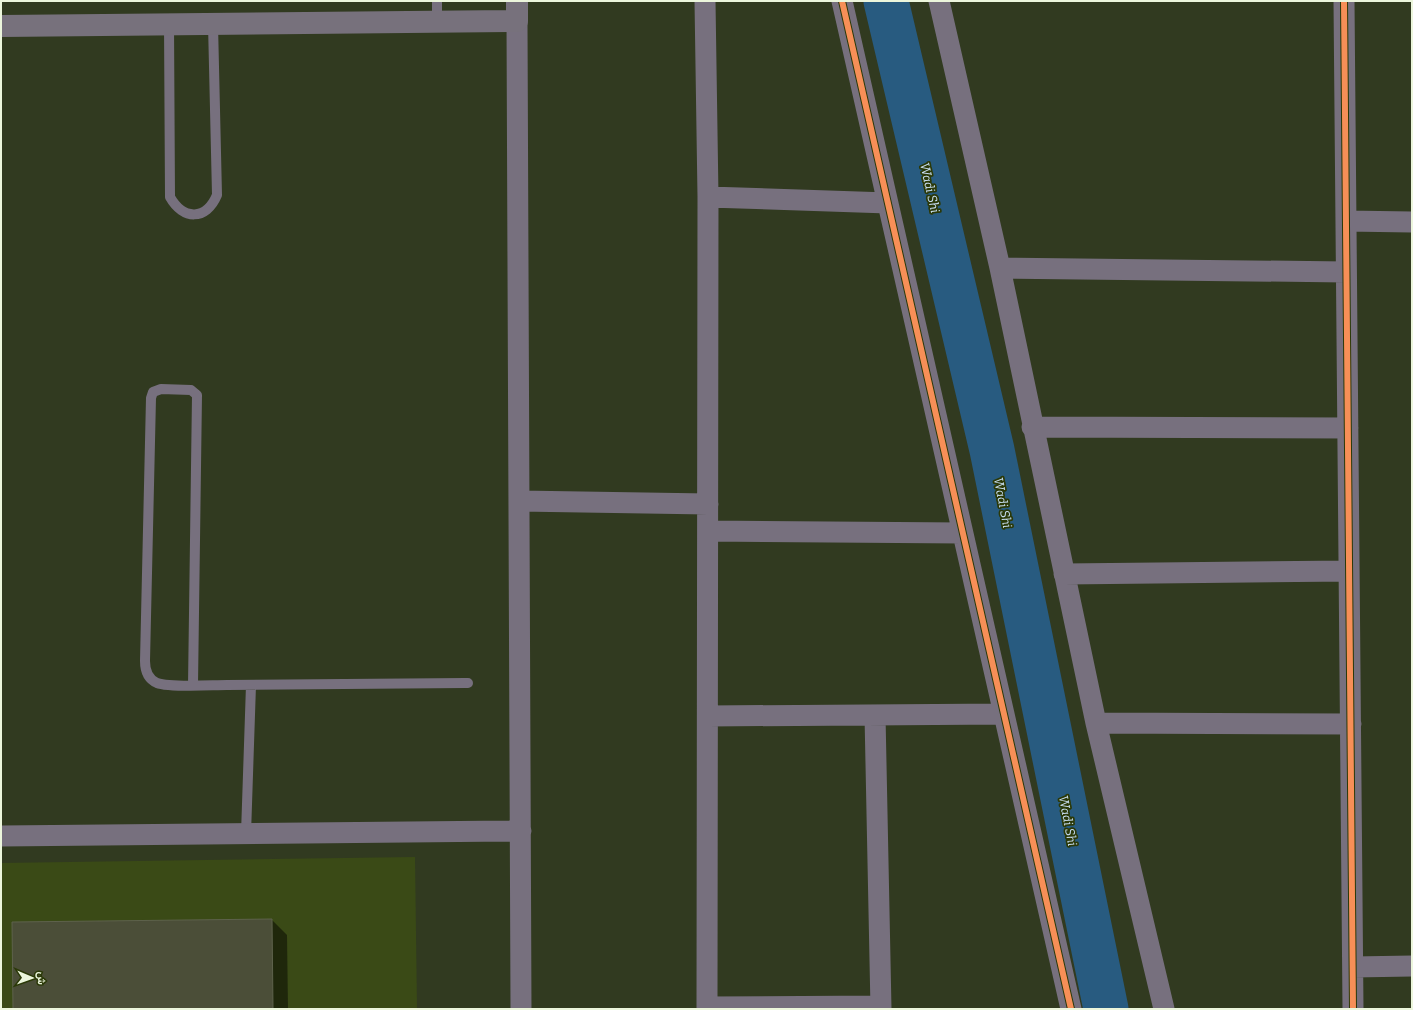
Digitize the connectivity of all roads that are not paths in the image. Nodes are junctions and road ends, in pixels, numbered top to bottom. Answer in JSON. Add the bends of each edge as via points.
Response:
{"nodes":[{"id":1,"x":705,"y":1,"type":"edge"},
{"id":2,"x":842,"y":1,"type":"edge"},
{"id":3,"x":939,"y":1,"type":"edge"},
{"id":4,"x":1344,"y":1,"type":"edge"},
{"id":5,"x":437,"y":11,"type":"edge"},
{"id":6,"x":517,"y":11,"type":"edge"},
{"id":7,"x":169,"y":24,"type":"junction"},
{"id":8,"x":213,"y":24,"type":"junction"},
{"id":9,"x":1,"y":26,"type":"edge"},
{"id":10,"x":708,"y":197,"type":"junction"},
{"id":11,"x":888,"y":203,"type":"junction"},
{"id":12,"x":1346,"y":222,"type":"junction"},
{"id":13,"x":1412,"y":222,"type":"edge"},
{"id":14,"x":1000,"y":268,"type":"junction"},
{"id":15,"x":1346,"y":272,"type":"junction"},
{"id":16,"x":1032,"y":427,"type":"junction"},
{"id":17,"x":1348,"y":428,"type":"junction"},
{"id":18,"x":519,"y":501,"type":"junction"},
{"id":19,"x":708,"y":504,"type":"junction"},
{"id":20,"x":708,"y":531,"type":"junction"},
{"id":21,"x":963,"y":533,"type":"junction"},
{"id":22,"x":1349,"y":571,"type":"junction"},
{"id":23,"x":1064,"y":574,"type":"junction"},
{"id":24,"x":468,"y":683,"type":"dead end"},
{"id":25,"x":193,"y":685,"type":"junction"},
{"id":26,"x":251,"y":685,"type":"junction"},
{"id":27,"x":1004,"y":714,"type":"junction"},
{"id":28,"x":875,"y":715,"type":"junction"},
{"id":29,"x":708,"y":716,"type":"junction"},
{"id":30,"x":1096,"y":723,"type":"junction"},
{"id":31,"x":1350,"y":724,"type":"junction"},
{"id":32,"x":521,"y":831,"type":"junction"},
{"id":33,"x":246,"y":834,"type":"junction"},
{"id":34,"x":1,"y":836,"type":"edge"},
{"id":35,"x":1412,"y":966,"type":"edge"},
{"id":36,"x":1353,"y":967,"type":"junction"},
{"id":37,"x":881,"y":1007,"type":"edge"},
{"id":38,"x":707,"y":1008,"type":"edge"},
{"id":39,"x":521,"y":1009,"type":"edge"},
{"id":40,"x":1071,"y":1009,"type":"edge"},
{"id":41,"x":1164,"y":1009,"type":"edge"},
{"id":42,"x":1353,"y":1009,"type":"edge"}],
"edges":[{"from":1,"to":10,"type":"street"},
{"from":2,"to":11,"type":"street"},
{"from":3,"to":14,"type":"street"},
{"from":4,"to":12,"type":"street"},
{"from":5,"to":6,"type":"street"},
{"from":5,"to":8,"type":"street"},
{"from":6,"to":18,"type":"street"},
{"from":7,"to":8,"type":"street"},
{"from":7,"to":8,"type":"lane","via":[[170,197],[175,206],[184,213],[194,215],[209,209],[217,195]]},
{"from":7,"to":9,"type":"street"},
{"from":10,"to":11,"type":"street"},
{"from":10,"to":19,"type":"street"},
{"from":11,"to":21,"type":"street"},
{"from":12,"to":13,"type":"street"},
{"from":12,"to":15,"type":"street"},
{"from":14,"to":15,"type":"street"},
{"from":14,"to":16,"type":"street"},
{"from":15,"to":17,"type":"street"},
{"from":16,"to":17,"type":"street"},
{"from":16,"to":23,"type":"street"},
{"from":17,"to":22,"type":"street"},
{"from":18,"to":19,"type":"street"},
{"from":18,"to":32,"type":"street"},
{"from":19,"to":20,"type":"street"},
{"from":20,"to":21,"type":"street"},
{"from":20,"to":29,"type":"street"},
{"from":21,"to":27,"type":"street"},
{"from":22,"to":23,"type":"street"},
{"from":22,"to":31,"type":"street"},
{"from":23,"to":30,"type":"street"},
{"from":24,"to":26,"type":"lane"},
{"from":25,"to":25,"type":"lane","via":[[198,395],[192,390],[158,389],[153,392],[151,398],[145,667],[157,683]]},
{"from":25,"to":26,"type":"lane"},
{"from":26,"to":33,"type":"lane"},
{"from":27,"to":28,"type":"street"},
{"from":27,"to":40,"type":"street"},
{"from":28,"to":29,"type":"street"},
{"from":28,"to":37,"type":"street"},
{"from":29,"to":38,"type":"street"},
{"from":30,"to":31,"type":"street"},
{"from":30,"to":41,"type":"street"},
{"from":31,"to":36,"type":"street"},
{"from":32,"to":33,"type":"street"},
{"from":32,"to":39,"type":"street"},
{"from":33,"to":34,"type":"street"},
{"from":35,"to":36,"type":"street"},
{"from":36,"to":42,"type":"street"},
{"from":37,"to":38,"type":"street"}]}
